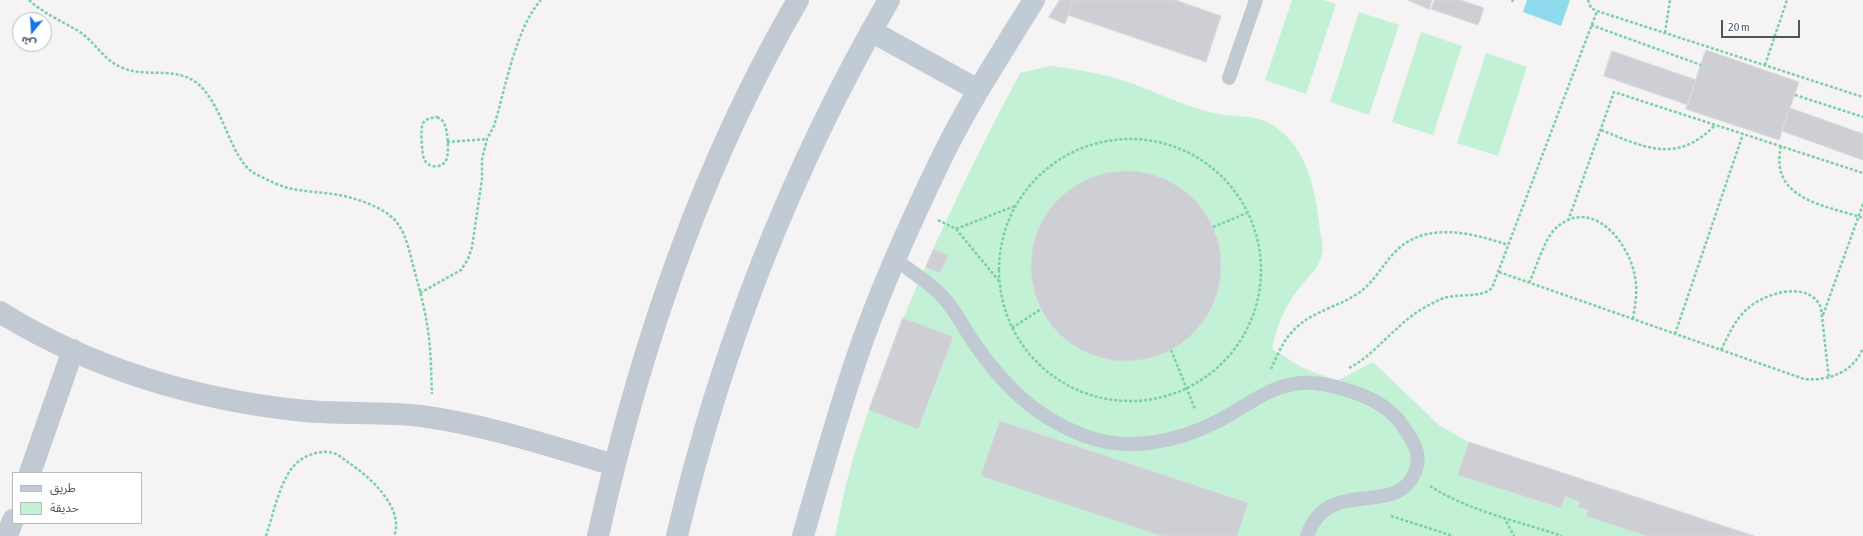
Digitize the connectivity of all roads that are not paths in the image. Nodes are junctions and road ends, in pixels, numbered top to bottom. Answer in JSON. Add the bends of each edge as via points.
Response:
{"nodes":[{"id":1,"x":798,"y":0,"type":"edge"},
{"id":2,"x":889,"y":0,"type":"edge"},
{"id":3,"x":1034,"y":0,"type":"edge"},
{"id":4,"x":1256,"y":0,"type":"edge"},
{"id":5,"x":871,"y":31,"type":"junction"},
{"id":6,"x":1229,"y":78,"type":"dead end"},
{"id":7,"x":978,"y":90,"type":"junction"},
{"id":8,"x":896,"y":260,"type":"junction"},
{"id":9,"x":0,"y":312,"type":"edge"},
{"id":10,"x":73,"y":350,"type":"junction"},
{"id":11,"x":614,"y":465,"type":"junction"},
{"id":12,"x":30,"y":472,"type":"edge"},
{"id":13,"x":12,"y":523,"type":"edge"},
{"id":14,"x":7,"y":536,"type":"edge"},
{"id":15,"x":598,"y":536,"type":"edge"},
{"id":16,"x":677,"y":536,"type":"edge"},
{"id":17,"x":803,"y":536,"type":"edge"},
{"id":18,"x":1308,"y":536,"type":"edge"}],
"edges":[{"from":1,"to":11,"type":"street","via":[[778,34],[737,118],[700,201],[639,371]]},
{"from":2,"to":5,"type":"street"},
{"from":3,"to":7,"type":"street"},
{"from":4,"to":6,"type":"lane"},
{"from":5,"to":7,"type":"street"},
{"from":5,"to":16,"type":"street","via":[[830,109],[759,270],[724,368],[692,471]]},
{"from":7,"to":8,"type":"street","via":[[943,156]]},
{"from":8,"to":17,"type":"street","via":[[858,355],[827,449]]},
{"from":8,"to":18,"type":"lane","via":[[948,303],[973,341],[1029,406],[1057,425],[1088,437],[1121,443],[1154,443],[1186,436],[1216,422],[1258,396],[1296,384],[1318,383],[1367,397],[1385,408],[1400,421],[1417,449],[1416,472],[1409,483],[1398,492],[1329,506],[1312,524]]},
{"from":9,"to":10,"type":"street"},
{"from":10,"to":11,"type":"street","via":[[127,372],[183,390],[239,402],[297,410],[420,416],[472,424]]},
{"from":10,"to":12,"type":"street"},
{"from":11,"to":15,"type":"street"},
{"from":13,"to":14,"type":"street"}]}
